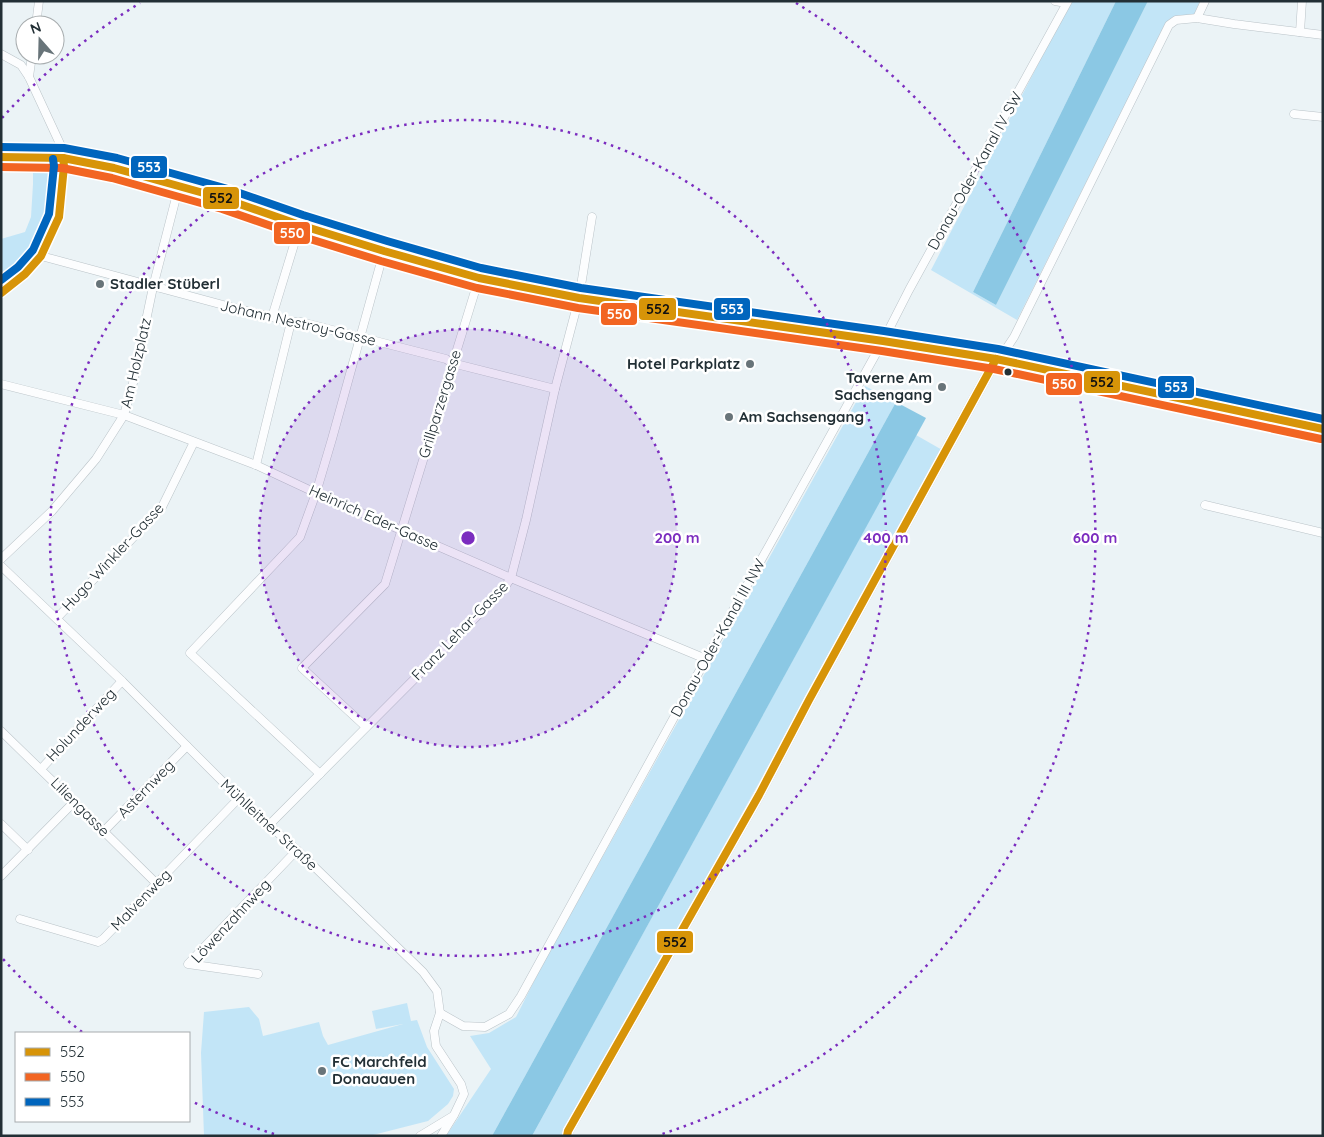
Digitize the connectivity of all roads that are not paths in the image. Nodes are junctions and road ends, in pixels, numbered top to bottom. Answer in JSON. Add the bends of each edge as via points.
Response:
{"nodes":[{"id":1,"x":38,"y":1,"type":"edge"},
{"id":2,"x":1055,"y":1,"type":"edge"},
{"id":3,"x":1205,"y":1,"type":"edge"},
{"id":4,"x":1302,"y":1,"type":"edge"},
{"id":5,"x":1067,"y":2,"type":"edge"},
{"id":6,"x":37,"y":15,"type":"edge"},
{"id":7,"x":1197,"y":18,"type":"junction"},
{"id":8,"x":1300,"y":32,"type":"junction"},
{"id":9,"x":1323,"y":35,"type":"edge"},
{"id":10,"x":1,"y":54,"type":"edge"},
{"id":11,"x":31,"y":65,"type":"edge"},
{"id":12,"x":29,"y":77,"type":"junction"},
{"id":13,"x":1294,"y":114,"type":"dead end"},
{"id":14,"x":1323,"y":118,"type":"edge"},
{"id":15,"x":1,"y":157,"type":"edge"},
{"id":16,"x":63,"y":158,"type":"junction"},
{"id":17,"x":179,"y":186,"type":"junction"},
{"id":18,"x":592,"y":217,"type":"dead end"},
{"id":19,"x":300,"y":225,"type":"junction"},
{"id":20,"x":384,"y":251,"type":"junction"},
{"id":21,"x":41,"y":256,"type":"junction"},
{"id":22,"x":479,"y":278,"type":"junction"},
{"id":23,"x":153,"y":287,"type":"junction"},
{"id":24,"x":1,"y":293,"type":"edge"},
{"id":25,"x":579,"y":298,"type":"junction"},
{"id":26,"x":272,"y":317,"type":"junction"},
{"id":27,"x":291,"y":322,"type":"junction"},
{"id":28,"x":359,"y":337,"type":"junction"},
{"id":29,"x":883,"y":341,"type":"junction"},
{"id":30,"x":996,"y":359,"type":"junction"},
{"id":31,"x":452,"y":363,"type":"junction"},
{"id":32,"x":1,"y":384,"type":"edge"},
{"id":33,"x":555,"y":389,"type":"junction"},
{"id":34,"x":124,"y":415,"type":"junction"},
{"id":35,"x":1323,"y":430,"type":"edge"},
{"id":36,"x":194,"y":442,"type":"junction"},
{"id":37,"x":256,"y":465,"type":"junction"},
{"id":38,"x":316,"y":493,"type":"junction"},
{"id":39,"x":1205,"y":505,"type":"dead end"},
{"id":40,"x":402,"y":531,"type":"junction"},
{"id":41,"x":1323,"y":533,"type":"edge"},
{"id":42,"x":1,"y":559,"type":"edge"},
{"id":43,"x":1,"y":566,"type":"edge"},
{"id":44,"x":511,"y":578,"type":"junction"},
{"id":45,"x":57,"y":618,"type":"junction"},
{"id":46,"x":706,"y":659,"type":"junction"},
{"id":47,"x":122,"y":681,"type":"junction"},
{"id":48,"x":366,"y":728,"type":"junction"},
{"id":49,"x":1,"y":731,"type":"edge"},
{"id":50,"x":187,"y":746,"type":"junction"},
{"id":51,"x":41,"y":769,"type":"junction"},
{"id":52,"x":320,"y":774,"type":"junction"},
{"id":53,"x":239,"y":798,"type":"junction"},
{"id":54,"x":74,"y":802,"type":"junction"},
{"id":55,"x":1,"y":824,"type":"edge"},
{"id":56,"x":269,"y":825,"type":"junction"},
{"id":57,"x":104,"y":831,"type":"junction"},
{"id":58,"x":28,"y":850,"type":"junction"},
{"id":59,"x":297,"y":850,"type":"junction"},
{"id":60,"x":1,"y":876,"type":"edge"},
{"id":61,"x":157,"y":884,"type":"junction"},
{"id":62,"x":20,"y":919,"type":"dead end"},
{"id":63,"x":258,"y":974,"type":"dead end"},
{"id":64,"x":440,"y":1013,"type":"junction"},
{"id":65,"x":454,"y":1116,"type":"junction"},
{"id":66,"x":420,"y":1136,"type":"edge"},
{"id":67,"x":441,"y":1136,"type":"edge"},
{"id":68,"x":567,"y":1136,"type":"edge"}],
"edges":[{"from":1,"to":6,"type":"street"},
{"from":2,"to":5,"type":"street"},
{"from":3,"to":7,"type":"street"},
{"from":4,"to":8,"type":"street"},
{"from":5,"to":29,"type":"street","name":"Donau-Oder-Kanal IV SW"},
{"from":7,"to":8,"type":"street"},
{"from":7,"to":30,"type":"street","via":[[1176,20],[1169,25],[1014,337]]},
{"from":8,"to":9,"type":"street"},
{"from":10,"to":12,"type":"street","via":[[22,65]]},
{"from":11,"to":12,"type":"street"},
{"from":12,"to":16,"type":"street","via":[[61,146]]},
{"from":13,"to":14,"type":"street"},
{"from":15,"to":16,"type":"main road"},
{"from":16,"to":17,"type":"main road"},
{"from":16,"to":21,"type":"street","via":[[59,217]]},
{"from":17,"to":19,"type":"main road"},
{"from":17,"to":23,"type":"street","name":"Am Holzplatz"},
{"from":18,"to":25,"type":"street","name":"Franz Lehar-Gasse"},
{"from":19,"to":20,"type":"main road"},
{"from":19,"to":26,"type":"street"},
{"from":20,"to":22,"type":"main road"},
{"from":20,"to":28,"type":"street"},
{"from":21,"to":23,"type":"street","name":"Johann Nestroy-Gasse"},
{"from":21,"to":24,"type":"street"},
{"from":22,"to":25,"type":"main road"},
{"from":22,"to":31,"type":"street","name":"Grillparzergasse"},
{"from":23,"to":26,"type":"street","name":"Johann Nestroy-Gasse"},
{"from":23,"to":34,"type":"street","name":"Am Holzplatz"},
{"from":25,"to":29,"type":"main road"},
{"from":25,"to":33,"type":"street","name":"Franz Lehar-Gasse"},
{"from":26,"to":27,"type":"street","name":"Johann Nestroy-Gasse"},
{"from":27,"to":28,"type":"street","name":"Johann Nestroy-Gasse"},
{"from":27,"to":37,"type":"street"},
{"from":28,"to":31,"type":"street","name":"Johann Nestroy-Gasse"},
{"from":28,"to":38,"type":"street"},
{"from":29,"to":30,"type":"main road"},
{"from":29,"to":46,"type":"street","name":"Donau-Oder-Kanal III NW"},
{"from":30,"to":35,"type":"main road"},
{"from":30,"to":68,"type":"street","via":[[759,796]]},
{"from":31,"to":33,"type":"street","name":"Johann Nestroy-Gasse"},
{"from":31,"to":40,"type":"street","name":"Grillparzergasse"},
{"from":32,"to":34,"type":"street","name":"Heinrich Eder-Gasse"},
{"from":33,"to":44,"type":"street","name":"Franz Lehar-Gasse"},
{"from":34,"to":36,"type":"street","name":"Heinrich Eder-Gasse"},
{"from":34,"to":42,"type":"street","name":"Am Holzplatz","via":[[96,460],[52,511]]},
{"from":36,"to":37,"type":"street","name":"Heinrich Eder-Gasse"},
{"from":36,"to":45,"type":"street","name":"Hugo Winkler-Gasse","via":[[162,507]]},
{"from":37,"to":38,"type":"street","name":"Heinrich Eder-Gasse"},
{"from":38,"to":40,"type":"street","name":"Heinrich Eder-Gasse"},
{"from":38,"to":52,"type":"street","via":[[300,537],[190,653]]},
{"from":39,"to":41,"type":"street"},
{"from":40,"to":44,"type":"street","name":"Heinrich Eder-Gasse"},
{"from":40,"to":48,"type":"street","name":"Grillparzergasse","via":[[385,584],[302,668]]},
{"from":43,"to":45,"type":"street","name":"Mühlleitner Straße"},
{"from":44,"to":46,"type":"street","name":"Heinrich Eder-Gasse"},
{"from":44,"to":48,"type":"street","name":"Franz Lehar-Gasse","via":[[502,591]]},
{"from":45,"to":47,"type":"street","name":"Mühlleitner Straße"},
{"from":46,"to":64,"type":"street","name":"Donau-Oder-Kanal III NW","via":[[509,1014],[485,1027],[463,1026]]},
{"from":47,"to":50,"type":"street","name":"Mühlleitner Straße"},
{"from":47,"to":51,"type":"street","name":"Holunderweg"},
{"from":48,"to":52,"type":"street","name":"Franz Lehar-Gasse"},
{"from":49,"to":51,"type":"street","name":"Liliengasse"},
{"from":50,"to":53,"type":"street","name":"Mühlleitner Straße"},
{"from":50,"to":57,"type":"street","name":"Asternweg"},
{"from":51,"to":54,"type":"street","name":"Liliengasse"},
{"from":52,"to":56,"type":"street","name":"Franz Lehar-Gasse"},
{"from":53,"to":56,"type":"street","name":"Mühlleitner Straße"},
{"from":53,"to":61,"type":"street","name":"Malvenweg"},
{"from":54,"to":57,"type":"street","name":"Liliengasse"},
{"from":54,"to":58,"type":"street"},
{"from":55,"to":58,"type":"street"},
{"from":56,"to":59,"type":"street","name":"Mühlleitner Straße"},
{"from":57,"to":61,"type":"street","name":"Liliengasse"},
{"from":58,"to":60,"type":"street"},
{"from":59,"to":63,"type":"street","name":"Löwenzahnweg","via":[[188,964]]},
{"from":59,"to":64,"type":"street","name":"Mühlleitner Straße","via":[[423,972],[437,991]]},
{"from":61,"to":62,"type":"street","name":"Malvenweg","via":[[98,942]]},
{"from":64,"to":65,"type":"street","name":"Mühlleitner Straße","via":[[434,1031],[436,1046],[462,1084],[464,1094]]},
{"from":65,"to":66,"type":"street"},
{"from":65,"to":67,"type":"street"}]}
